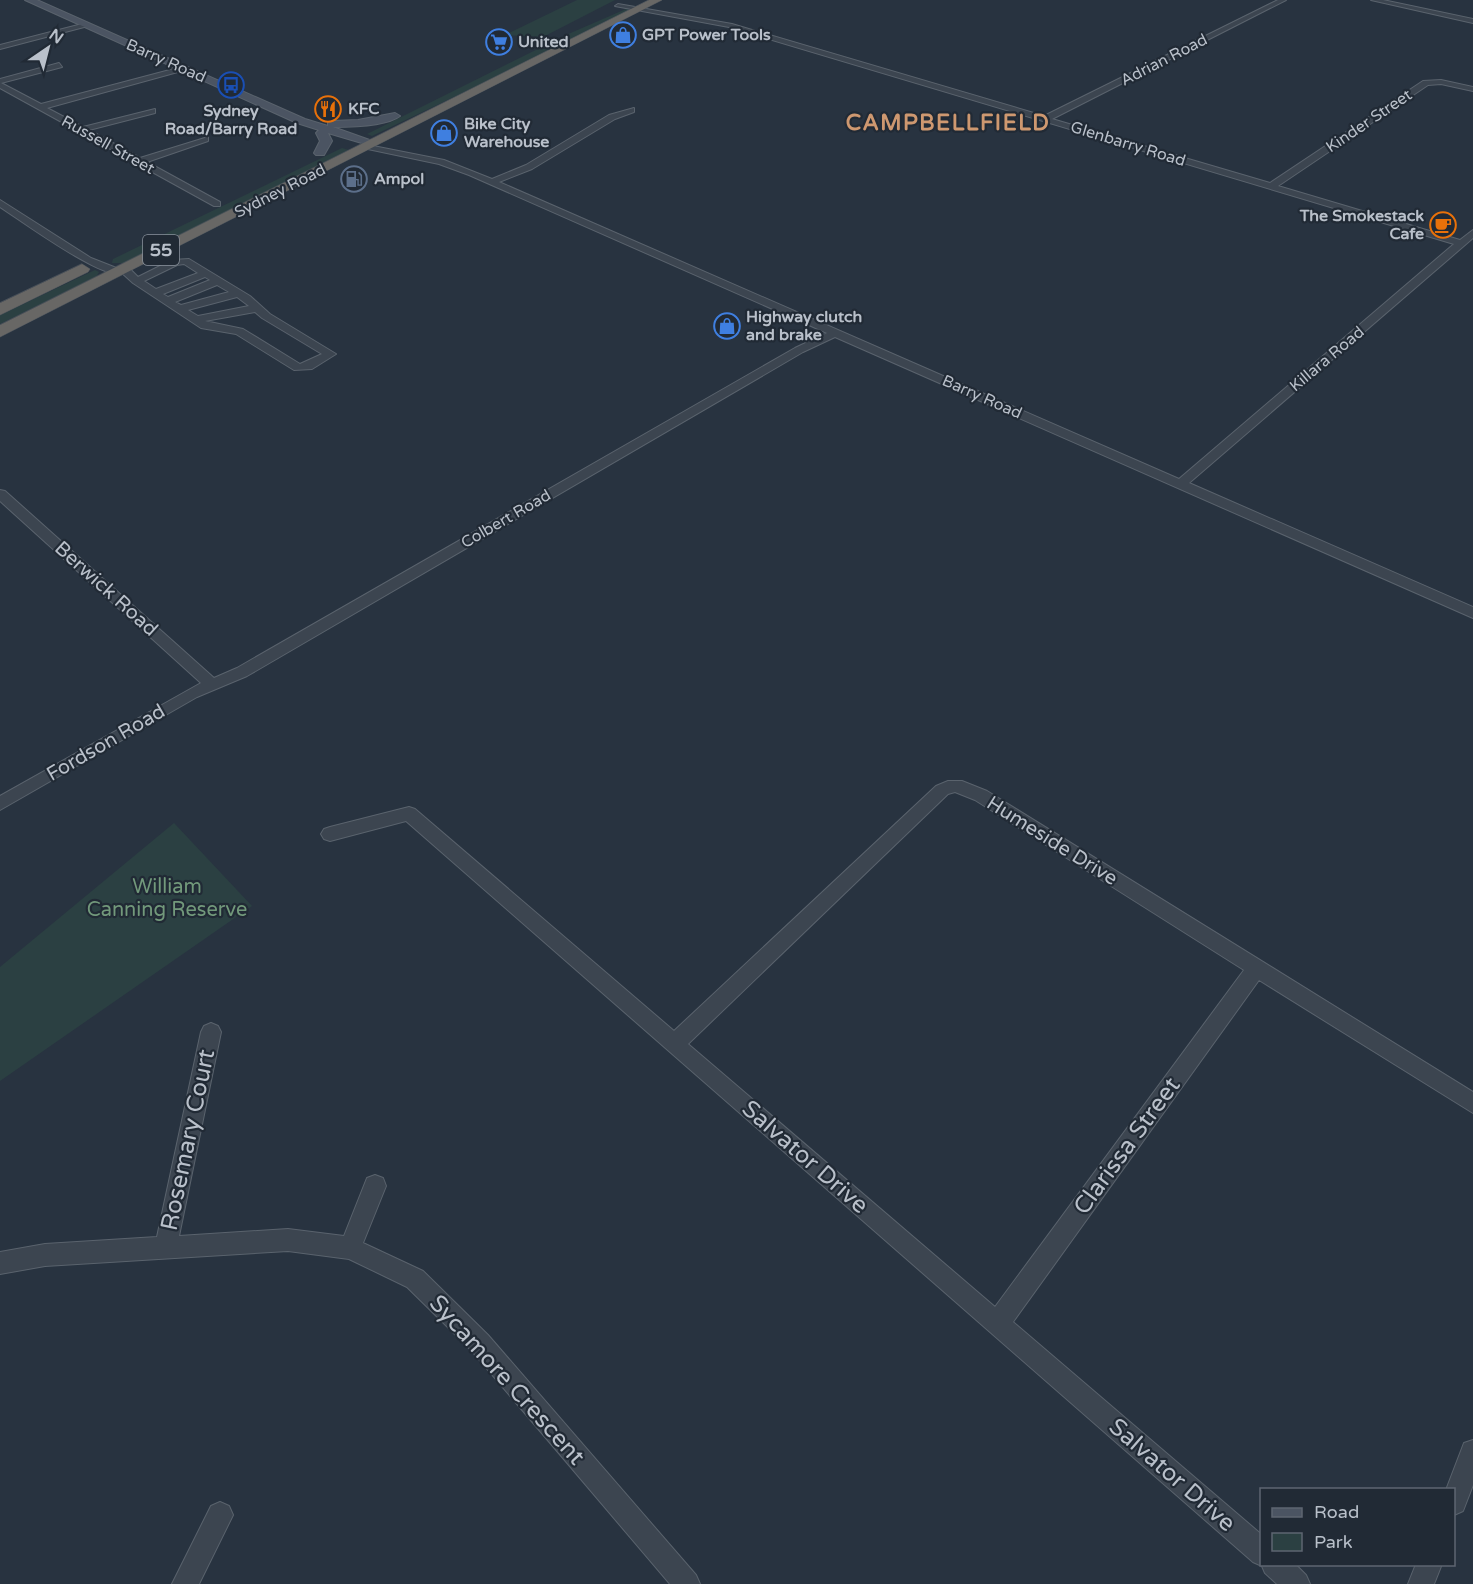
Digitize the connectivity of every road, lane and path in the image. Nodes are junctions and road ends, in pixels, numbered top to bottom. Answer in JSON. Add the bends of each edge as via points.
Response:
{"nodes":[{"id":1,"x":30,"y":0,"type":"edge"},
{"id":2,"x":657,"y":0,"type":"edge"},
{"id":3,"x":1283,"y":0,"type":"edge"},
{"id":4,"x":1374,"y":0,"type":"edge"},
{"id":5,"x":1386,"y":1,"type":"edge"},
{"id":6,"x":635,"y":5,"type":"edge"},
{"id":7,"x":588,"y":21,"type":"dead end"},
{"id":8,"x":1473,"y":21,"type":"edge"},
{"id":9,"x":86,"y":25,"type":"junction"},
{"id":10,"x":0,"y":47,"type":"edge"},
{"id":11,"x":59,"y":65,"type":"dead end"},
{"id":12,"x":182,"y":68,"type":"junction"},
{"id":13,"x":0,"y":83,"type":"edge"},
{"id":14,"x":1473,"y":89,"type":"edge"},
{"id":15,"x":41,"y":107,"type":"junction"},
{"id":16,"x":631,"y":110,"type":"dead end"},
{"id":17,"x":152,"y":111,"type":"dead end"},
{"id":18,"x":286,"y":114,"type":"junction"},
{"id":19,"x":404,"y":116,"type":"junction"},
{"id":20,"x":1045,"y":119,"type":"junction"},
{"id":21,"x":301,"y":121,"type":"junction"},
{"id":22,"x":81,"y":130,"type":"junction"},
{"id":23,"x":322,"y":133,"type":"junction"},
{"id":24,"x":206,"y":139,"type":"dead end"},
{"id":25,"x":359,"y":142,"type":"junction"},
{"id":26,"x":390,"y":147,"type":"junction"},
{"id":27,"x":320,"y":153,"type":"junction"},
{"id":28,"x":138,"y":162,"type":"junction"},
{"id":29,"x":299,"y":163,"type":"dead end"},
{"id":30,"x":472,"y":173,"type":"junction"},
{"id":31,"x":491,"y":182,"type":"junction"},
{"id":32,"x":1272,"y":186,"type":"junction"},
{"id":33,"x":222,"y":201,"type":"joint"},
{"id":34,"x":0,"y":203,"type":"edge"},
{"id":35,"x":196,"y":214,"type":"dead end"},
{"id":36,"x":1473,"y":233,"type":"edge"},
{"id":37,"x":1461,"y":243,"type":"junction"},
{"id":38,"x":115,"y":253,"type":"dead end"},
{"id":39,"x":94,"y":263,"type":"junction"},
{"id":40,"x":121,"y":270,"type":"junction"},
{"id":41,"x":206,"y":273,"type":"junction"},
{"id":42,"x":218,"y":281,"type":"junction"},
{"id":43,"x":141,"y":284,"type":"junction"},
{"id":44,"x":156,"y":293,"type":"junction"},
{"id":45,"x":238,"y":293,"type":"junction"},
{"id":46,"x":168,"y":301,"type":"junction"},
{"id":47,"x":257,"y":308,"type":"junction"},
{"id":48,"x":178,"y":309,"type":"junction"},
{"id":49,"x":0,"y":310,"type":"edge"},
{"id":50,"x":196,"y":320,"type":"junction"},
{"id":51,"x":261,"y":321,"type":"junction"},
{"id":52,"x":230,"y":328,"type":"junction"},
{"id":53,"x":831,"y":331,"type":"junction"},
{"id":54,"x":0,"y":332,"type":"edge"},
{"id":55,"x":1180,"y":484,"type":"junction"},
{"id":56,"x":0,"y":494,"type":"edge"},
{"id":57,"x":1473,"y":613,"type":"edge"},
{"id":58,"x":212,"y":685,"type":"junction"},
{"id":59,"x":0,"y":804,"type":"edge"},
{"id":60,"x":330,"y":834,"type":"dead end"},
{"id":61,"x":1256,"y":969,"type":"junction"},
{"id":62,"x":211,"y":1032,"type":"dead end"},
{"id":63,"x":674,"y":1044,"type":"junction"},
{"id":64,"x":1468,"y":1102,"type":"edge"},
{"id":65,"x":375,"y":1186,"type":"dead end"},
{"id":66,"x":165,"y":1247,"type":"junction"},
{"id":67,"x":350,"y":1248,"type":"junction"},
{"id":68,"x":0,"y":1263,"type":"edge"},
{"id":69,"x":997,"y":1324,"type":"junction"},
{"id":70,"x":1473,"y":1452,"type":"edge"},
{"id":71,"x":1455,"y":1499,"type":"edge"},
{"id":72,"x":220,"y":1515,"type":"dead end"},
{"id":73,"x":1260,"y":1551,"type":"edge"},
{"id":74,"x":1276,"y":1566,"type":"edge"},
{"id":75,"x":1428,"y":1566,"type":"edge"},
{"id":76,"x":185,"y":1584,"type":"edge"},
{"id":77,"x":687,"y":1584,"type":"edge"},
{"id":78,"x":1297,"y":1584,"type":"edge"},
{"id":79,"x":1421,"y":1584,"type":"edge"}],
"edges":[{"from":1,"to":9,"type":"main road","name":"Barry Road"},
{"from":2,"to":6,"type":"highway","name":"Sydney Road","number":"55"},
{"from":3,"to":20,"type":"street","name":"Adrian Road"},
{"from":4,"to":5,"type":"street"},
{"from":5,"to":8,"type":"street"},
{"from":6,"to":7,"type":"highway","name":"Sydney Road","number":"55","via":[[618,6]]},
{"from":6,"to":19,"type":"highway","name":"Sydney Road","number":"55"},
{"from":6,"to":20,"type":"street","name":"Glenbarry Road","via":[[727,24]]},
{"from":9,"to":10,"type":"street"},
{"from":9,"to":12,"type":"main road","name":"Barry Road"},
{"from":11,"to":13,"type":"street"},
{"from":12,"to":15,"type":"street"},
{"from":12,"to":18,"type":"main road","name":"Barry Road"},
{"from":13,"to":15,"type":"street","name":"Russell Street"},
{"from":14,"to":32,"type":"street","name":"Kinder Street","via":[[1426,83]]},
{"from":15,"to":22,"type":"street","name":"Russell Street"},
{"from":16,"to":31,"type":"street","via":[[612,117],[529,166]]},
{"from":17,"to":22,"type":"street"},
{"from":18,"to":19,"type":"main road","via":[[339,125]]},
{"from":18,"to":21,"type":"main road","name":"Barry Road"},
{"from":19,"to":25,"type":"highway","name":"Sydney Road","number":"55"},
{"from":19,"to":25,"type":"highway","name":"Sydney Road","number":"55"},
{"from":19,"to":26,"type":"highway"},
{"from":20,"to":32,"type":"street","name":"Glenbarry Road"},
{"from":21,"to":23,"type":"main road","name":"Barry Road"},
{"from":21,"to":25,"type":"main road","name":"Barry Road"},
{"from":22,"to":28,"type":"street","name":"Russell Street"},
{"from":23,"to":25,"type":"main road","name":"Barry Road"},
{"from":23,"to":27,"type":"main road","via":[[326,141]]},
{"from":24,"to":28,"type":"street"},
{"from":25,"to":26,"type":"street","name":"Barry Road"},
{"from":25,"to":27,"type":"highway","name":"Sydney Road","number":"55"},
{"from":25,"to":30,"type":"street","name":"Barry Road"},
{"from":25,"to":40,"type":"highway","name":"Sydney Road","number":"55"},
{"from":26,"to":30,"type":"street","name":"Barry Road","via":[[444,159]]},
{"from":27,"to":29,"type":"highway","name":"Sydney Road","number":"55"},
{"from":28,"to":33,"type":"street","name":"Russell Street"},
{"from":30,"to":31,"type":"street","name":"Barry Road"},
{"from":31,"to":53,"type":"street","name":"Barry Road"},
{"from":32,"to":37,"type":"street","name":"Glenbarry Road"},
{"from":33,"to":35,"type":"highway","name":"Sydney Road","number":"55"},
{"from":34,"to":39,"type":"street"},
{"from":36,"to":37,"type":"street","name":"Killara Road"},
{"from":37,"to":55,"type":"street","name":"Killara Road"},
{"from":38,"to":39,"type":"highway","number":"55"},
{"from":39,"to":40,"type":"street"},
{"from":39,"to":49,"type":"highway","number":"55"},
{"from":40,"to":43,"type":"street"},
{"from":40,"to":54,"type":"highway","name":"Sydney Road","number":"55"},
{"from":41,"to":42,"type":"street"},
{"from":41,"to":43,"type":"street","via":[[178,261]]},
{"from":41,"to":44,"type":"street"},
{"from":42,"to":45,"type":"street"},
{"from":42,"to":46,"type":"street"},
{"from":43,"to":44,"type":"street"},
{"from":44,"to":46,"type":"street"},
{"from":45,"to":47,"type":"street"},
{"from":45,"to":48,"type":"street"},
{"from":46,"to":48,"type":"street"},
{"from":47,"to":50,"type":"street"},
{"from":47,"to":51,"type":"street"},
{"from":48,"to":50,"type":"street"},
{"from":50,"to":52,"type":"street","via":[[208,327]]},
{"from":51,"to":52,"type":"street"},
{"from":51,"to":52,"type":"street","via":[[328,352],[329,356],[298,368]]},
{"from":53,"to":55,"type":"street","name":"Barry Road"},
{"from":53,"to":58,"type":"street","name":"Colbert Road","via":[[242,672]]},
{"from":55,"to":57,"type":"street","name":"Barry Road"},
{"from":56,"to":58,"type":"street","name":"Berwick Road"},
{"from":58,"to":59,"type":"street","name":"Fordson Road"},
{"from":60,"to":63,"type":"street","name":"Salvator Drive","via":[[409,814]]},
{"from":61,"to":63,"type":"street","name":"Humeside Drive","via":[[992,803],[961,787],[947,786]]},
{"from":61,"to":64,"type":"street","name":"Humeside Drive"},
{"from":61,"to":69,"type":"street","name":"Clarissa Street"},
{"from":62,"to":66,"type":"street","name":"Rosemary Court"},
{"from":63,"to":69,"type":"street","name":"Salvator Drive"},
{"from":65,"to":67,"type":"street"},
{"from":66,"to":67,"type":"street","name":"Sycamore Crescent","via":[[288,1240]]},
{"from":66,"to":68,"type":"street","name":"Sycamore Crescent","via":[[45,1255]]},
{"from":67,"to":77,"type":"street","name":"Sycamore Crescent","via":[[415,1279],[480,1343]]},
{"from":69,"to":73,"type":"street","name":"Salvator Drive"},
{"from":70,"to":71,"type":"street"},
{"from":72,"to":76,"type":"street"},
{"from":74,"to":78,"type":"street"},
{"from":75,"to":79,"type":"street"}]}
